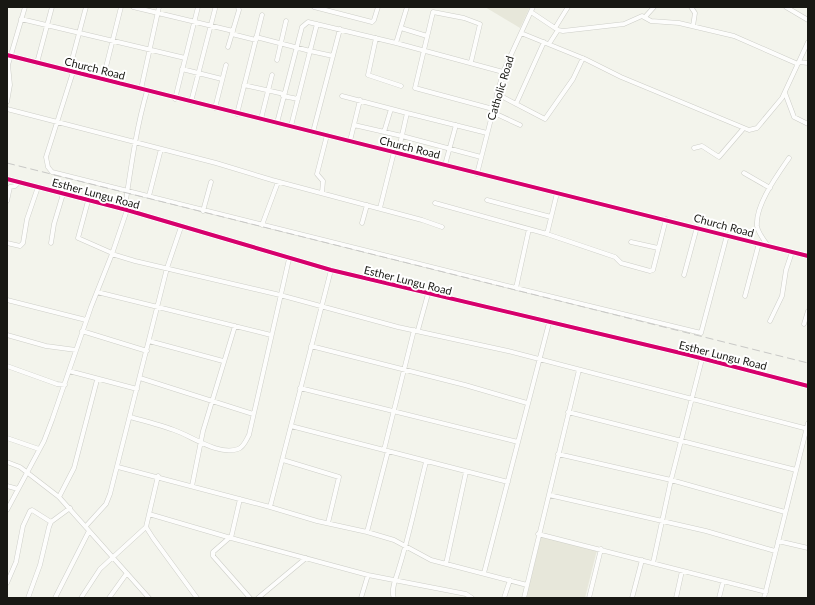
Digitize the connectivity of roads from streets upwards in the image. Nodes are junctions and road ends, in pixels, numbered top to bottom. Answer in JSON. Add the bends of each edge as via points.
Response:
{"nodes":[{"id":1,"x":25,"y":7,"type":"edge"},
{"id":2,"x":52,"y":7,"type":"edge"},
{"id":3,"x":86,"y":7,"type":"edge"},
{"id":4,"x":121,"y":7,"type":"edge"},
{"id":5,"x":133,"y":7,"type":"edge"},
{"id":6,"x":159,"y":7,"type":"edge"},
{"id":7,"x":198,"y":7,"type":"edge"},
{"id":8,"x":238,"y":7,"type":"edge"},
{"id":9,"x":314,"y":7,"type":"edge"},
{"id":10,"x":378,"y":7,"type":"edge"},
{"id":11,"x":407,"y":7,"type":"edge"},
{"id":12,"x":533,"y":7,"type":"edge"},
{"id":13,"x":568,"y":7,"type":"edge"},
{"id":14,"x":654,"y":7,"type":"edge"},
{"id":15,"x":691,"y":7,"type":"edge"},
{"id":16,"x":786,"y":7,"type":"edge"},
{"id":17,"x":215,"y":9,"type":"dead end"},
{"id":18,"x":531,"y":12,"type":"junction"},
{"id":19,"x":158,"y":13,"type":"junction"},
{"id":20,"x":262,"y":15,"type":"dead end"},
{"id":21,"x":645,"y":17,"type":"junction"},
{"id":22,"x":21,"y":19,"type":"junction"},
{"id":23,"x":808,"y":20,"type":"edge"},
{"id":24,"x":194,"y":21,"type":"junction"},
{"id":25,"x":286,"y":21,"type":"dead end"},
{"id":26,"x":47,"y":24,"type":"junction"},
{"id":27,"x":317,"y":24,"type":"junction"},
{"id":28,"x":210,"y":25,"type":"junction"},
{"id":29,"x":693,"y":26,"type":"junction"},
{"id":30,"x":401,"y":28,"type":"junction"},
{"id":31,"x":340,"y":29,"type":"junction"},
{"id":32,"x":557,"y":29,"type":"junction"},
{"id":33,"x":79,"y":32,"type":"junction"},
{"id":34,"x":232,"y":32,"type":"junction"},
{"id":35,"x":521,"y":33,"type":"junction"},
{"id":36,"x":427,"y":36,"type":"junction"},
{"id":37,"x":256,"y":38,"type":"junction"},
{"id":38,"x":376,"y":38,"type":"junction"},
{"id":39,"x":112,"y":40,"type":"junction"},
{"id":40,"x":544,"y":42,"type":"junction"},
{"id":41,"x":808,"y":42,"type":"edge"},
{"id":42,"x":281,"y":43,"type":"junction"},
{"id":43,"x":396,"y":43,"type":"junction"},
{"id":44,"x":550,"y":44,"type":"junction"},
{"id":45,"x":228,"y":47,"type":"dead end"},
{"id":46,"x":295,"y":47,"type":"junction"},
{"id":47,"x":149,"y":49,"type":"junction"},
{"id":48,"x":424,"y":50,"type":"junction"},
{"id":49,"x":310,"y":51,"type":"junction"},
{"id":50,"x":8,"y":55,"type":"edge"},
{"id":51,"x":334,"y":56,"type":"junction"},
{"id":52,"x":185,"y":58,"type":"junction"},
{"id":53,"x":583,"y":58,"type":"junction"},
{"id":54,"x":277,"y":60,"type":"dead end"},
{"id":55,"x":471,"y":62,"type":"junction"},
{"id":56,"x":37,"y":63,"type":"junction"},
{"id":57,"x":799,"y":63,"type":"junction"},
{"id":58,"x":808,"y":63,"type":"edge"},
{"id":59,"x":226,"y":65,"type":"dead end"},
{"id":60,"x":182,"y":69,"type":"junction"},
{"id":61,"x":71,"y":71,"type":"junction"},
{"id":62,"x":503,"y":72,"type":"junction"},
{"id":63,"x":198,"y":73,"type":"junction"},
{"id":64,"x":272,"y":75,"type":"dead end"},
{"id":65,"x":103,"y":79,"type":"junction"},
{"id":66,"x":222,"y":79,"type":"junction"},
{"id":67,"x":244,"y":85,"type":"junction"},
{"id":68,"x":401,"y":86,"type":"dead end"},
{"id":69,"x":141,"y":89,"type":"junction"},
{"id":70,"x":268,"y":90,"type":"junction"},
{"id":71,"x":147,"y":91,"type":"junction"},
{"id":72,"x":785,"y":93,"type":"junction"},
{"id":73,"x":497,"y":94,"type":"junction"},
{"id":74,"x":284,"y":95,"type":"junction"},
{"id":75,"x":342,"y":96,"type":"dead end"},
{"id":76,"x":175,"y":98,"type":"junction"},
{"id":77,"x":298,"y":100,"type":"junction"},
{"id":78,"x":360,"y":100,"type":"junction"},
{"id":79,"x":7,"y":102,"type":"edge"},
{"id":80,"x":191,"y":102,"type":"junction"},
{"id":81,"x":516,"y":104,"type":"junction"},
{"id":82,"x":215,"y":108,"type":"junction"},
{"id":83,"x":7,"y":109,"type":"edge"},
{"id":84,"x":391,"y":109,"type":"junction"},
{"id":85,"x":492,"y":110,"type":"junction"},
{"id":86,"x":407,"y":113,"type":"junction"},
{"id":87,"x":237,"y":114,"type":"junction"},
{"id":88,"x":261,"y":119,"type":"junction"},
{"id":89,"x":56,"y":123,"type":"junction"},
{"id":90,"x":277,"y":123,"type":"junction"},
{"id":91,"x":808,"y":124,"type":"edge"},
{"id":92,"x":354,"y":125,"type":"junction"},
{"id":93,"x":456,"y":125,"type":"junction"},
{"id":94,"x":520,"y":125,"type":"dead end"},
{"id":95,"x":291,"y":126,"type":"junction"},
{"id":96,"x":743,"y":129,"type":"junction"},
{"id":97,"x":313,"y":132,"type":"junction"},
{"id":98,"x":384,"y":132,"type":"junction"},
{"id":99,"x":486,"y":133,"type":"junction"},
{"id":100,"x":327,"y":136,"type":"junction"},
{"id":101,"x":402,"y":136,"type":"junction"},
{"id":102,"x":135,"y":142,"type":"junction"},
{"id":103,"x":350,"y":142,"type":"junction"},
{"id":104,"x":450,"y":148,"type":"junction"},
{"id":105,"x":694,"y":148,"type":"dead end"},
{"id":106,"x":161,"y":150,"type":"junction"},
{"id":107,"x":396,"y":153,"type":"junction"},
{"id":108,"x":481,"y":157,"type":"junction"},
{"id":109,"x":789,"y":158,"type":"dead end"},
{"id":110,"x":445,"y":165,"type":"junction"},
{"id":111,"x":744,"y":173,"type":"dead end"},
{"id":112,"x":477,"y":174,"type":"junction"},
{"id":113,"x":7,"y":179,"type":"edge"},
{"id":114,"x":19,"y":182,"type":"junction"},
{"id":115,"x":210,"y":182,"type":"dead end"},
{"id":116,"x":278,"y":182,"type":"junction"},
{"id":117,"x":38,"y":187,"type":"junction"},
{"id":118,"x":770,"y":188,"type":"junction"},
{"id":119,"x":127,"y":191,"type":"junction"},
{"id":120,"x":322,"y":193,"type":"junction"},
{"id":121,"x":557,"y":193,"type":"junction"},
{"id":122,"x":63,"y":194,"type":"junction"},
{"id":123,"x":149,"y":196,"type":"junction"},
{"id":124,"x":487,"y":200,"type":"dead end"},
{"id":125,"x":7,"y":201,"type":"edge"},
{"id":126,"x":88,"y":201,"type":"junction"},
{"id":127,"x":435,"y":203,"type":"dead end"},
{"id":128,"x":367,"y":204,"type":"junction"},
{"id":129,"x":380,"y":208,"type":"junction"},
{"id":130,"x":127,"y":210,"type":"junction"},
{"id":131,"x":203,"y":211,"type":"junction"},
{"id":132,"x":551,"y":217,"type":"junction"},
{"id":133,"x":666,"y":219,"type":"junction"},
{"id":134,"x":362,"y":223,"type":"dead end"},
{"id":135,"x":262,"y":225,"type":"junction"},
{"id":136,"x":181,"y":226,"type":"junction"},
{"id":137,"x":442,"y":227,"type":"dead end"},
{"id":138,"x":697,"y":227,"type":"junction"},
{"id":139,"x":529,"y":229,"type":"junction"},
{"id":140,"x":546,"y":234,"type":"junction"},
{"id":141,"x":727,"y":235,"type":"junction"},
{"id":142,"x":631,"y":242,"type":"dead end"},
{"id":143,"x":7,"y":243,"type":"edge"},
{"id":144,"x":51,"y":243,"type":"dead end"},
{"id":145,"x":759,"y":243,"type":"junction"},
{"id":146,"x":768,"y":246,"type":"junction"},
{"id":147,"x":658,"y":248,"type":"junction"},
{"id":148,"x":792,"y":252,"type":"junction"},
{"id":149,"x":112,"y":253,"type":"junction"},
{"id":150,"x":808,"y":256,"type":"edge"},
{"id":151,"x":289,"y":259,"type":"junction"},
{"id":152,"x":167,"y":268,"type":"junction"},
{"id":153,"x":331,"y":270,"type":"junction"},
{"id":154,"x":684,"y":275,"type":"dead end"},
{"id":155,"x":516,"y":288,"type":"junction"},
{"id":156,"x":97,"y":292,"type":"junction"},
{"id":157,"x":428,"y":294,"type":"junction"},
{"id":158,"x":280,"y":295,"type":"junction"},
{"id":159,"x":745,"y":296,"type":"dead end"},
{"id":160,"x":7,"y":300,"type":"edge"},
{"id":161,"x":322,"y":306,"type":"junction"},
{"id":162,"x":156,"y":308,"type":"junction"},
{"id":163,"x":808,"y":311,"type":"edge"},
{"id":164,"x":86,"y":320,"type":"junction"},
{"id":165,"x":770,"y":321,"type":"dead end"},
{"id":166,"x":549,"y":323,"type":"junction"},
{"id":167,"x":804,"y":324,"type":"dead end"},
{"id":168,"x":235,"y":326,"type":"junction"},
{"id":169,"x":416,"y":330,"type":"junction"},
{"id":170,"x":82,"y":331,"type":"junction"},
{"id":171,"x":7,"y":335,"type":"edge"},
{"id":172,"x":271,"y":335,"type":"junction"},
{"id":173,"x":149,"y":341,"type":"junction"},
{"id":174,"x":311,"y":346,"type":"junction"},
{"id":175,"x":76,"y":350,"type":"junction"},
{"id":176,"x":147,"y":351,"type":"junction"},
{"id":177,"x":702,"y":359,"type":"junction"},
{"id":178,"x":540,"y":360,"type":"junction"},
{"id":179,"x":224,"y":361,"type":"junction"},
{"id":180,"x":7,"y":366,"type":"edge"},
{"id":181,"x":404,"y":370,"type":"junction"},
{"id":182,"x":579,"y":370,"type":"junction"},
{"id":183,"x":69,"y":371,"type":"junction"},
{"id":184,"x":140,"y":378,"type":"junction"},
{"id":185,"x":97,"y":380,"type":"junction"},
{"id":186,"x":65,"y":384,"type":"junction"},
{"id":187,"x":808,"y":386,"type":"edge"},
{"id":188,"x":300,"y":388,"type":"junction"},
{"id":189,"x":137,"y":389,"type":"junction"},
{"id":190,"x":692,"y":400,"type":"junction"},
{"id":191,"x":212,"y":401,"type":"junction"},
{"id":192,"x":527,"y":403,"type":"junction"},
{"id":193,"x":393,"y":412,"type":"junction"},
{"id":194,"x":568,"y":412,"type":"junction"},
{"id":195,"x":253,"y":414,"type":"junction"},
{"id":196,"x":130,"y":417,"type":"junction"},
{"id":197,"x":808,"y":423,"type":"edge"},
{"id":198,"x":291,"y":426,"type":"junction"},
{"id":199,"x":807,"y":429,"type":"edge"},
{"id":200,"x":7,"y":438,"type":"edge"},
{"id":201,"x":682,"y":440,"type":"junction"},
{"id":202,"x":518,"y":442,"type":"junction"},
{"id":203,"x":201,"y":444,"type":"junction"},
{"id":204,"x":39,"y":449,"type":"junction"},
{"id":205,"x":386,"y":451,"type":"junction"},
{"id":206,"x":558,"y":454,"type":"junction"},
{"id":207,"x":283,"y":460,"type":"junction"},
{"id":208,"x":7,"y":462,"type":"edge"},
{"id":209,"x":426,"y":462,"type":"junction"},
{"id":210,"x":118,"y":467,"type":"junction"},
{"id":211,"x":796,"y":470,"type":"junction"},
{"id":212,"x":27,"y":472,"type":"junction"},
{"id":213,"x":466,"y":472,"type":"junction"},
{"id":214,"x":158,"y":476,"type":"junction"},
{"id":215,"x":671,"y":480,"type":"junction"},
{"id":216,"x":508,"y":482,"type":"junction"},
{"id":217,"x":7,"y":486,"type":"edge"},
{"id":218,"x":192,"y":486,"type":"junction"},
{"id":219,"x":18,"y":489,"type":"junction"},
{"id":220,"x":549,"y":494,"type":"junction"},
{"id":221,"x":59,"y":497,"type":"junction"},
{"id":222,"x":240,"y":499,"type":"junction"},
{"id":223,"x":270,"y":507,"type":"junction"},
{"id":224,"x":70,"y":508,"type":"junction"},
{"id":225,"x":7,"y":510,"type":"edge"},
{"id":226,"x":786,"y":512,"type":"junction"},
{"id":227,"x":149,"y":514,"type":"junction"},
{"id":228,"x":661,"y":521,"type":"junction"},
{"id":229,"x":51,"y":522,"type":"junction"},
{"id":230,"x":328,"y":524,"type":"junction"},
{"id":231,"x":86,"y":526,"type":"junction"},
{"id":232,"x":146,"y":527,"type":"junction"},
{"id":233,"x":89,"y":531,"type":"junction"},
{"id":234,"x":367,"y":532,"type":"junction"},
{"id":235,"x":538,"y":534,"type":"junction"},
{"id":236,"x":230,"y":538,"type":"junction"},
{"id":237,"x":778,"y":541,"type":"junction"},
{"id":238,"x":406,"y":546,"type":"junction"},
{"id":239,"x":808,"y":548,"type":"edge"},
{"id":240,"x":601,"y":549,"type":"junction"},
{"id":241,"x":776,"y":551,"type":"junction"},
{"id":242,"x":112,"y":556,"type":"junction"},
{"id":243,"x":306,"y":558,"type":"junction"},
{"id":244,"x":642,"y":560,"type":"junction"},
{"id":245,"x":653,"y":563,"type":"junction"},
{"id":246,"x":446,"y":564,"type":"junction"},
{"id":247,"x":682,"y":571,"type":"junction"},
{"id":248,"x":127,"y":573,"type":"junction"},
{"id":249,"x":484,"y":573,"type":"junction"},
{"id":250,"x":368,"y":575,"type":"junction"},
{"id":251,"x":396,"y":579,"type":"junction"},
{"id":252,"x":510,"y":580,"type":"junction"},
{"id":253,"x":723,"y":582,"type":"junction"},
{"id":254,"x":7,"y":583,"type":"edge"},
{"id":255,"x":527,"y":585,"type":"junction"},
{"id":256,"x":766,"y":592,"type":"junction"},
{"id":257,"x":145,"y":593,"type":"junction"},
{"id":258,"x":28,"y":598,"type":"edge"},
{"id":259,"x":55,"y":598,"type":"edge"},
{"id":260,"x":81,"y":598,"type":"edge"},
{"id":261,"x":109,"y":598,"type":"edge"},
{"id":262,"x":142,"y":598,"type":"edge"},
{"id":263,"x":149,"y":598,"type":"edge"},
{"id":264,"x":197,"y":598,"type":"edge"},
{"id":265,"x":250,"y":598,"type":"edge"},
{"id":266,"x":258,"y":598,"type":"edge"},
{"id":267,"x":361,"y":598,"type":"edge"},
{"id":268,"x":394,"y":598,"type":"edge"},
{"id":269,"x":472,"y":598,"type":"edge"},
{"id":270,"x":504,"y":598,"type":"edge"},
{"id":271,"x":524,"y":598,"type":"edge"},
{"id":272,"x":589,"y":598,"type":"edge"},
{"id":273,"x":632,"y":598,"type":"edge"},
{"id":274,"x":676,"y":598,"type":"edge"},
{"id":275,"x":719,"y":598,"type":"edge"},
{"id":276,"x":764,"y":598,"type":"edge"}],
"edges":[{"from":1,"to":22,"type":"street"},
{"from":2,"to":26,"type":"street"},
{"from":3,"to":33,"type":"street"},
{"from":4,"to":39,"type":"street"},
{"from":5,"to":19,"type":"street"},
{"from":6,"to":19,"type":"street"},
{"from":7,"to":24,"type":"street"},
{"from":8,"to":34,"type":"street"},
{"from":9,"to":10,"type":"street","via":[[372,22]]},
{"from":11,"to":30,"type":"street"},
{"from":12,"to":18,"type":"street","name":"Catholic Road"},
{"from":13,"to":32,"type":"street"},
{"from":14,"to":21,"type":"street"},
{"from":15,"to":29,"type":"street","via":[[696,13]]},
{"from":16,"to":23,"type":"street"},
{"from":17,"to":28,"type":"street"},
{"from":18,"to":32,"type":"street"},
{"from":18,"to":35,"type":"street","name":"Catholic Road"},
{"from":19,"to":24,"type":"street"},
{"from":19,"to":47,"type":"street"},
{"from":20,"to":37,"type":"street"},
{"from":21,"to":29,"type":"street","via":[[651,22]]},
{"from":21,"to":32,"type":"street","via":[[638,17],[624,24],[573,30]]},
{"from":22,"to":26,"type":"street"},
{"from":22,"to":50,"type":"street"},
{"from":24,"to":28,"type":"street"},
{"from":24,"to":52,"type":"street"},
{"from":25,"to":42,"type":"street"},
{"from":26,"to":33,"type":"street"},
{"from":26,"to":56,"type":"street"},
{"from":27,"to":31,"type":"street"},
{"from":27,"to":46,"type":"street","via":[[304,23]]},
{"from":27,"to":49,"type":"street"},
{"from":28,"to":34,"type":"street"},
{"from":28,"to":63,"type":"street"},
{"from":29,"to":57,"type":"street","via":[[734,36]]},
{"from":30,"to":36,"type":"street"},
{"from":30,"to":43,"type":"street"},
{"from":31,"to":38,"type":"street"},
{"from":31,"to":51,"type":"street"},
{"from":32,"to":44,"type":"street"},
{"from":33,"to":39,"type":"street"},
{"from":33,"to":61,"type":"street"},
{"from":34,"to":37,"type":"street"},
{"from":34,"to":45,"type":"street"},
{"from":35,"to":40,"type":"street"},
{"from":35,"to":62,"type":"street","name":"Catholic Road"},
{"from":36,"to":48,"type":"street"},
{"from":36,"to":55,"type":"street","via":[[433,12],[480,24]]},
{"from":37,"to":42,"type":"street"},
{"from":37,"to":67,"type":"street"},
{"from":38,"to":43,"type":"street"},
{"from":38,"to":68,"type":"street","via":[[368,75]]},
{"from":39,"to":47,"type":"street"},
{"from":39,"to":65,"type":"street"},
{"from":40,"to":44,"type":"street"},
{"from":40,"to":81,"type":"street"},
{"from":41,"to":57,"type":"street"},
{"from":42,"to":46,"type":"street"},
{"from":42,"to":54,"type":"street"},
{"from":43,"to":48,"type":"street"},
{"from":44,"to":53,"type":"street"},
{"from":46,"to":49,"type":"street"},
{"from":46,"to":74,"type":"street"},
{"from":47,"to":52,"type":"street"},
{"from":47,"to":69,"type":"street"},
{"from":48,"to":55,"type":"street"},
{"from":48,"to":85,"type":"street","via":[[415,86],[417,90]]},
{"from":49,"to":51,"type":"street"},
{"from":49,"to":77,"type":"street"},
{"from":50,"to":56,"type":"street","name":"Church Road"},
{"from":50,"to":79,"type":"street","via":[[10,85]]},
{"from":51,"to":97,"type":"street"},
{"from":52,"to":60,"type":"street"},
{"from":53,"to":81,"type":"street","via":[[573,79],[547,118]]},
{"from":53,"to":96,"type":"street"},
{"from":55,"to":62,"type":"street"},
{"from":56,"to":61,"type":"street","name":"Church Road"},
{"from":57,"to":58,"type":"street"},
{"from":57,"to":72,"type":"street"},
{"from":59,"to":66,"type":"street"},
{"from":60,"to":63,"type":"street"},
{"from":60,"to":76,"type":"street"},
{"from":61,"to":65,"type":"street","name":"Church Road"},
{"from":61,"to":89,"type":"street"},
{"from":62,"to":73,"type":"street","name":"Catholic Road"},
{"from":63,"to":66,"type":"street"},
{"from":63,"to":80,"type":"street"},
{"from":64,"to":70,"type":"street"},
{"from":65,"to":69,"type":"street","name":"Church Road"},
{"from":66,"to":82,"type":"street"},
{"from":67,"to":70,"type":"street"},
{"from":67,"to":87,"type":"street"},
{"from":69,"to":71,"type":"street","name":"Church Road"},
{"from":70,"to":74,"type":"street"},
{"from":70,"to":88,"type":"street"},
{"from":71,"to":76,"type":"street","name":"Church Road"},
{"from":71,"to":102,"type":"street"},
{"from":72,"to":91,"type":"street","via":[[794,117]]},
{"from":72,"to":96,"type":"street","via":[[757,128]]},
{"from":73,"to":81,"type":"street"},
{"from":73,"to":85,"type":"street","name":"Catholic Road"},
{"from":74,"to":77,"type":"street"},
{"from":74,"to":90,"type":"street"},
{"from":75,"to":78,"type":"street"},
{"from":76,"to":80,"type":"street","name":"Church Road"},
{"from":77,"to":95,"type":"street"},
{"from":78,"to":84,"type":"street"},
{"from":78,"to":92,"type":"street"},
{"from":80,"to":82,"type":"street","name":"Church Road"},
{"from":82,"to":87,"type":"street","name":"Church Road"},
{"from":83,"to":89,"type":"street"},
{"from":84,"to":86,"type":"street"},
{"from":84,"to":98,"type":"street"},
{"from":85,"to":94,"type":"street"},
{"from":85,"to":99,"type":"street","name":"Catholic Road"},
{"from":86,"to":93,"type":"street"},
{"from":86,"to":101,"type":"street"},
{"from":87,"to":88,"type":"street","name":"Church Road"},
{"from":88,"to":90,"type":"street","name":"Church Road"},
{"from":89,"to":102,"type":"street"},
{"from":89,"to":119,"type":"street","via":[[46,157],[48,168],[52,172]]},
{"from":90,"to":95,"type":"street","name":"Church Road"},
{"from":92,"to":98,"type":"street"},
{"from":92,"to":103,"type":"street"},
{"from":93,"to":99,"type":"street"},
{"from":93,"to":104,"type":"street"},
{"from":95,"to":97,"type":"street","name":"Church Road"},
{"from":96,"to":105,"type":"street","via":[[719,157],[702,146]]},
{"from":97,"to":100,"type":"street","name":"Church Road"},
{"from":98,"to":101,"type":"street"},
{"from":99,"to":108,"type":"street","name":"Catholic Road"},
{"from":100,"to":103,"type":"street","name":"Church Road"},
{"from":100,"to":120,"type":"street","via":[[317,174],[323,181]]},
{"from":101,"to":104,"type":"street"},
{"from":101,"to":107,"type":"street"},
{"from":102,"to":106,"type":"street"},
{"from":102,"to":119,"type":"street"},
{"from":103,"to":107,"type":"street","name":"Church Road"},
{"from":104,"to":108,"type":"street"},
{"from":104,"to":110,"type":"street"},
{"from":106,"to":116,"type":"street"},
{"from":106,"to":123,"type":"street"},
{"from":107,"to":110,"type":"street","name":"Church Road"},
{"from":107,"to":129,"type":"street"},
{"from":108,"to":112,"type":"street","name":"Catholic Road"},
{"from":109,"to":118,"type":"street"},
{"from":110,"to":112,"type":"street","name":"Church Road"},
{"from":111,"to":118,"type":"street"},
{"from":112,"to":121,"type":"street","name":"Church Road"},
{"from":113,"to":114,"type":"street","name":"Esther Lungu Road"},
{"from":114,"to":117,"type":"street","name":"Esther Lungu Road"},
{"from":114,"to":125,"type":"street","via":[[10,187]]},
{"from":115,"to":131,"type":"street"},
{"from":116,"to":120,"type":"street"},
{"from":116,"to":135,"type":"street"},
{"from":117,"to":122,"type":"street","name":"Esther Lungu Road"},
{"from":117,"to":143,"type":"street","via":[[22,243],[20,246]]},
{"from":118,"to":146,"type":"street","via":[[757,224]]},
{"from":119,"to":123,"type":"street"},
{"from":119,"to":130,"type":"street"},
{"from":120,"to":128,"type":"street"},
{"from":121,"to":132,"type":"street"},
{"from":121,"to":133,"type":"street","name":"Church Road"},
{"from":122,"to":126,"type":"street","name":"Esther Lungu Road"},
{"from":122,"to":144,"type":"street"},
{"from":123,"to":131,"type":"street"},
{"from":124,"to":132,"type":"street"},
{"from":126,"to":130,"type":"street","name":"Esther Lungu Road"},
{"from":126,"to":149,"type":"street","via":[[78,238]]},
{"from":127,"to":139,"type":"street"},
{"from":128,"to":129,"type":"street"},
{"from":128,"to":134,"type":"street"},
{"from":129,"to":137,"type":"street"},
{"from":130,"to":136,"type":"street","name":"Esther Lungu Road"},
{"from":130,"to":149,"type":"street"},
{"from":131,"to":135,"type":"street"},
{"from":132,"to":140,"type":"street"},
{"from":133,"to":138,"type":"street","name":"Church Road"},
{"from":133,"to":147,"type":"street"},
{"from":135,"to":155,"type":"street"},
{"from":136,"to":151,"type":"street","name":"Esther Lungu Road"},
{"from":136,"to":152,"type":"street"},
{"from":138,"to":141,"type":"street","name":"Church Road"},
{"from":138,"to":154,"type":"street"},
{"from":139,"to":140,"type":"street"},
{"from":139,"to":155,"type":"street"},
{"from":140,"to":147,"type":"street","via":[[616,257],[621,263],[650,271],[653,270]]},
{"from":141,"to":145,"type":"street","name":"Church Road"},
{"from":141,"to":155,"type":"street","via":[[702,333]]},
{"from":142,"to":147,"type":"street"},
{"from":145,"to":146,"type":"street","name":"Church Road"},
{"from":145,"to":159,"type":"street"},
{"from":146,"to":148,"type":"street","name":"Church Road"},
{"from":148,"to":150,"type":"street","name":"Church Road"},
{"from":148,"to":165,"type":"street","via":[[782,296]]},
{"from":149,"to":152,"type":"street"},
{"from":149,"to":156,"type":"street"},
{"from":151,"to":153,"type":"street","name":"Esther Lungu Road"},
{"from":151,"to":158,"type":"street"},
{"from":152,"to":158,"type":"street"},
{"from":152,"to":162,"type":"street"},
{"from":153,"to":157,"type":"street","name":"Esther Lungu Road"},
{"from":153,"to":161,"type":"street"},
{"from":156,"to":162,"type":"street"},
{"from":156,"to":164,"type":"street"},
{"from":157,"to":166,"type":"street","name":"Esther Lungu Road"},
{"from":157,"to":169,"type":"street"},
{"from":158,"to":161,"type":"street"},
{"from":158,"to":172,"type":"street"},
{"from":160,"to":164,"type":"street"},
{"from":161,"to":169,"type":"street"},
{"from":161,"to":174,"type":"street"},
{"from":162,"to":168,"type":"street"},
{"from":162,"to":173,"type":"street"},
{"from":163,"to":167,"type":"street"},
{"from":164,"to":170,"type":"street"},
{"from":166,"to":177,"type":"street","name":"Esther Lungu Road"},
{"from":166,"to":178,"type":"street"},
{"from":168,"to":172,"type":"street"},
{"from":168,"to":179,"type":"street"},
{"from":169,"to":178,"type":"street","via":[[508,350]]},
{"from":169,"to":181,"type":"street"},
{"from":170,"to":175,"type":"street"},
{"from":170,"to":176,"type":"street"},
{"from":171,"to":175,"type":"street","via":[[46,346]]},
{"from":172,"to":195,"type":"street"},
{"from":173,"to":176,"type":"street"},
{"from":173,"to":179,"type":"street"},
{"from":174,"to":181,"type":"street"},
{"from":174,"to":188,"type":"street"},
{"from":175,"to":183,"type":"street"},
{"from":176,"to":184,"type":"street"},
{"from":177,"to":187,"type":"street","name":"Esther Lungu Road"},
{"from":177,"to":190,"type":"street"},
{"from":178,"to":182,"type":"street"},
{"from":178,"to":192,"type":"street"},
{"from":179,"to":191,"type":"street"},
{"from":180,"to":186,"type":"street","via":[[57,384]]},
{"from":181,"to":192,"type":"street"},
{"from":181,"to":193,"type":"street"},
{"from":182,"to":190,"type":"street"},
{"from":182,"to":194,"type":"street"},
{"from":183,"to":185,"type":"street"},
{"from":183,"to":186,"type":"street"},
{"from":184,"to":189,"type":"street"},
{"from":184,"to":191,"type":"street"},
{"from":185,"to":189,"type":"street"},
{"from":185,"to":221,"type":"street","via":[[74,468]]},
{"from":186,"to":204,"type":"street"},
{"from":188,"to":193,"type":"street"},
{"from":188,"to":198,"type":"street"},
{"from":189,"to":196,"type":"street"},
{"from":190,"to":199,"type":"street"},
{"from":190,"to":201,"type":"street"},
{"from":191,"to":195,"type":"street"},
{"from":191,"to":203,"type":"street"},
{"from":192,"to":202,"type":"street"},
{"from":193,"to":202,"type":"street"},
{"from":193,"to":205,"type":"street"},
{"from":194,"to":201,"type":"street"},
{"from":194,"to":206,"type":"street"},
{"from":195,"to":203,"type":"street","via":[[249,435],[240,448],[227,450]]},
{"from":196,"to":203,"type":"street","via":[[187,435]]},
{"from":196,"to":210,"type":"street"},
{"from":197,"to":199,"type":"street"},
{"from":198,"to":205,"type":"street"},
{"from":198,"to":207,"type":"street"},
{"from":199,"to":211,"type":"street"},
{"from":200,"to":204,"type":"street"},
{"from":201,"to":211,"type":"street"},
{"from":201,"to":215,"type":"street"},
{"from":202,"to":216,"type":"street"},
{"from":203,"to":218,"type":"street"},
{"from":204,"to":212,"type":"street"},
{"from":205,"to":209,"type":"street"},
{"from":205,"to":234,"type":"street"},
{"from":206,"to":215,"type":"street"},
{"from":206,"to":220,"type":"street"},
{"from":207,"to":223,"type":"street"},
{"from":207,"to":230,"type":"street","via":[[339,477]]},
{"from":208,"to":212,"type":"street"},
{"from":209,"to":213,"type":"street"},
{"from":209,"to":238,"type":"street"},
{"from":210,"to":214,"type":"street"},
{"from":210,"to":231,"type":"street","via":[[106,504]]},
{"from":211,"to":226,"type":"street"},
{"from":212,"to":219,"type":"street"},
{"from":212,"to":221,"type":"street"},
{"from":213,"to":216,"type":"street"},
{"from":213,"to":246,"type":"street"},
{"from":214,"to":218,"type":"street"},
{"from":214,"to":227,"type":"street"},
{"from":215,"to":226,"type":"street"},
{"from":215,"to":228,"type":"street"},
{"from":216,"to":249,"type":"street"},
{"from":217,"to":219,"type":"street"},
{"from":218,"to":222,"type":"street"},
{"from":219,"to":225,"type":"street"},
{"from":220,"to":228,"type":"street"},
{"from":220,"to":235,"type":"street"},
{"from":221,"to":224,"type":"street"},
{"from":222,"to":223,"type":"street"},
{"from":222,"to":236,"type":"street"},
{"from":223,"to":230,"type":"street"},
{"from":224,"to":229,"type":"street"},
{"from":224,"to":231,"type":"street"},
{"from":226,"to":237,"type":"street"},
{"from":227,"to":232,"type":"street"},
{"from":227,"to":236,"type":"street"},
{"from":228,"to":241,"type":"street"},
{"from":228,"to":245,"type":"street"},
{"from":229,"to":254,"type":"street","via":[[30,511],[23,526],[16,562]]},
{"from":229,"to":258,"type":"street"},
{"from":230,"to":234,"type":"street"},
{"from":231,"to":233,"type":"street"},
{"from":232,"to":242,"type":"street"},
{"from":232,"to":264,"type":"street"},
{"from":233,"to":242,"type":"street"},
{"from":233,"to":259,"type":"street"},
{"from":234,"to":238,"type":"street"},
{"from":235,"to":240,"type":"street"},
{"from":235,"to":255,"type":"street"},
{"from":236,"to":243,"type":"street"},
{"from":236,"to":265,"type":"street","via":[[213,552],[213,556]]},
{"from":237,"to":239,"type":"street"},
{"from":237,"to":241,"type":"street"},
{"from":238,"to":246,"type":"street","via":[[431,560]]},
{"from":238,"to":251,"type":"street"},
{"from":240,"to":244,"type":"street"},
{"from":240,"to":272,"type":"street"},
{"from":241,"to":256,"type":"street"},
{"from":242,"to":248,"type":"street"},
{"from":242,"to":260,"type":"street","via":[[93,577]]},
{"from":243,"to":250,"type":"street"},
{"from":243,"to":266,"type":"street"},
{"from":244,"to":245,"type":"street"},
{"from":244,"to":273,"type":"street"},
{"from":245,"to":247,"type":"street"},
{"from":246,"to":249,"type":"street"},
{"from":247,"to":253,"type":"street"},
{"from":247,"to":274,"type":"street"},
{"from":248,"to":257,"type":"street"},
{"from":248,"to":261,"type":"street"},
{"from":249,"to":252,"type":"street"},
{"from":250,"to":251,"type":"street"},
{"from":250,"to":267,"type":"street"},
{"from":251,"to":268,"type":"street"},
{"from":251,"to":269,"type":"street","via":[[466,594]]},
{"from":252,"to":255,"type":"street"},
{"from":252,"to":270,"type":"street"},
{"from":253,"to":256,"type":"street"},
{"from":253,"to":275,"type":"street"},
{"from":255,"to":271,"type":"street"},
{"from":256,"to":276,"type":"street"},
{"from":257,"to":262,"type":"street"},
{"from":257,"to":263,"type":"street"}]}
